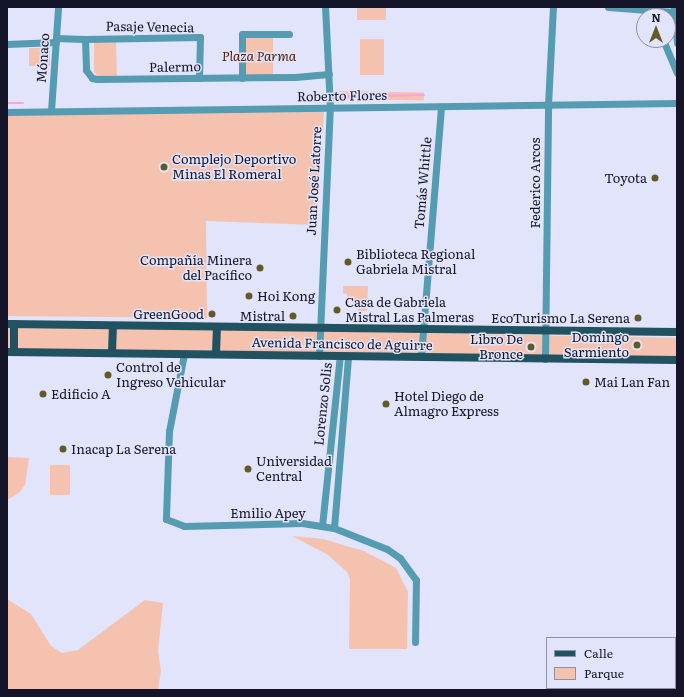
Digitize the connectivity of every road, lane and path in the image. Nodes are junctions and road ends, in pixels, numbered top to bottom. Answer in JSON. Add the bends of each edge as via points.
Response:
{"nodes":[{"id":1,"x":58,"y":7,"type":"edge"},
{"id":2,"x":325,"y":7,"type":"edge"},
{"id":3,"x":553,"y":7,"type":"edge"},
{"id":4,"x":608,"y":7,"type":"edge"},
{"id":5,"x":636,"y":9,"type":"edge"},
{"id":6,"x":676,"y":32,"type":"edge"},
{"id":7,"x":289,"y":34,"type":"dead end"},
{"id":8,"x":85,"y":39,"type":"junction"},
{"id":9,"x":56,"y":40,"type":"junction"},
{"id":10,"x":677,"y":43,"type":"edge"},
{"id":11,"x":7,"y":44,"type":"edge"},
{"id":12,"x":666,"y":48,"type":"edge"},
{"id":13,"x":677,"y":73,"type":"edge"},
{"id":14,"x":328,"y":74,"type":"junction"},
{"id":15,"x":199,"y":78,"type":"junction"},
{"id":16,"x":242,"y":78,"type":"junction"},
{"id":17,"x":677,"y":103,"type":"edge"},
{"id":18,"x":548,"y":105,"type":"junction"},
{"id":19,"x":441,"y":107,"type":"junction"},
{"id":20,"x":330,"y":108,"type":"junction"},
{"id":21,"x":51,"y":111,"type":"junction"},
{"id":22,"x":7,"y":112,"type":"edge"},
{"id":23,"x":10,"y":324,"type":"edge"},
{"id":24,"x":113,"y":326,"type":"junction"},
{"id":25,"x":217,"y":327,"type":"junction"},
{"id":26,"x":318,"y":328,"type":"junction"},
{"id":27,"x":422,"y":329,"type":"junction"},
{"id":28,"x":544,"y":331,"type":"junction"},
{"id":29,"x":677,"y":332,"type":"edge"},
{"id":30,"x":10,"y":352,"type":"edge"},
{"id":31,"x":112,"y":353,"type":"junction"},
{"id":32,"x":184,"y":354,"type":"junction"},
{"id":33,"x":216,"y":354,"type":"junction"},
{"id":34,"x":319,"y":356,"type":"junction"},
{"id":35,"x":344,"y":356,"type":"junction"},
{"id":36,"x":421,"y":356,"type":"junction"},
{"id":37,"x":545,"y":359,"type":"junction"},
{"id":38,"x":677,"y":360,"type":"edge"},
{"id":39,"x":322,"y":526,"type":"junction"},
{"id":40,"x":334,"y":528,"type":"junction"},
{"id":41,"x":415,"y":642,"type":"dead end"}],
"edges":[{"from":1,"to":9,"type":"street","name":"Mónaco"},
{"from":2,"to":14,"type":"street","name":"Juan José Latorre"},
{"from":3,"to":18,"type":"street","name":"Federico Arcos"},
{"from":4,"to":5,"type":"street"},
{"from":6,"to":10,"type":"street"},
{"from":7,"to":16,"type":"street","via":[[242,34]]},
{"from":8,"to":9,"type":"street"},
{"from":8,"to":15,"type":"street","name":"Palermo","via":[[86,70],[94,79]]},
{"from":8,"to":15,"type":"street","name":"Pasaje Venecia","via":[[200,37]]},
{"from":9,"to":11,"type":"street"},
{"from":9,"to":21,"type":"street","name":"Mónaco"},
{"from":12,"to":13,"type":"street"},
{"from":14,"to":16,"type":"street","name":"Palermo"},
{"from":14,"to":20,"type":"street","name":"Juan José Latorre"},
{"from":15,"to":16,"type":"street","name":"Palermo"},
{"from":17,"to":18,"type":"street","name":"Roberto Flores"},
{"from":18,"to":19,"type":"street","name":"Roberto Flores"},
{"from":18,"to":28,"type":"street","name":"Federico Arcos"},
{"from":19,"to":20,"type":"street","name":"Roberto Flores"},
{"from":19,"to":27,"type":"street","name":"Tomás Whittle"},
{"from":20,"to":21,"type":"street","name":"Roberto Flores"},
{"from":20,"to":26,"type":"street","name":"Juan José Latorre"},
{"from":21,"to":22,"type":"street","name":"Roberto Flores"},
{"from":23,"to":24,"type":"main road","name":"Avenida Francisco de Aguirre"},
{"from":23,"to":30,"type":"main road"},
{"from":24,"to":25,"type":"main road","name":"Avenida Francisco de Aguirre"},
{"from":24,"to":31,"type":"main road"},
{"from":25,"to":26,"type":"main road","name":"Avenida Francisco de Aguirre"},
{"from":25,"to":33,"type":"main road"},
{"from":26,"to":27,"type":"main road","name":"Avenida Francisco de Aguirre"},
{"from":26,"to":34,"type":"street","name":"Juan José Latorre"},
{"from":27,"to":28,"type":"main road","name":"Avenida Francisco de Aguirre"},
{"from":27,"to":36,"type":"street","name":"Tomás Whittle"},
{"from":28,"to":29,"type":"main road","name":"Avenida Francisco de Aguirre"},
{"from":28,"to":37,"type":"street","name":"Federico Arcos"},
{"from":30,"to":31,"type":"main road","name":"Avenida Francisco de Aguirre"},
{"from":31,"to":32,"type":"main road","name":"Avenida Francisco de Aguirre"},
{"from":32,"to":33,"type":"main road","name":"Avenida Francisco de Aguirre"},
{"from":32,"to":39,"type":"street","name":"Emilio Apey","via":[[169,431],[164,515],[169,522],[184,526],[302,523]]},
{"from":33,"to":34,"type":"main road","name":"Avenida Francisco de Aguirre"},
{"from":34,"to":35,"type":"main road","name":"Avenida Francisco de Aguirre"},
{"from":35,"to":36,"type":"main road","name":"Avenida Francisco de Aguirre"},
{"from":35,"to":39,"type":"street","name":"Lorenzo Solis"},
{"from":35,"to":40,"type":"street","name":"Lorenzo Solis"},
{"from":36,"to":37,"type":"main road","name":"Avenida Francisco de Aguirre"},
{"from":37,"to":38,"type":"main road","name":"Avenida Francisco de Aguirre"},
{"from":39,"to":40,"type":"street","name":"Emilio Apey"},
{"from":40,"to":41,"type":"street","name":"Emilio Apey","via":[[387,549],[408,567],[416,580]]}]}
